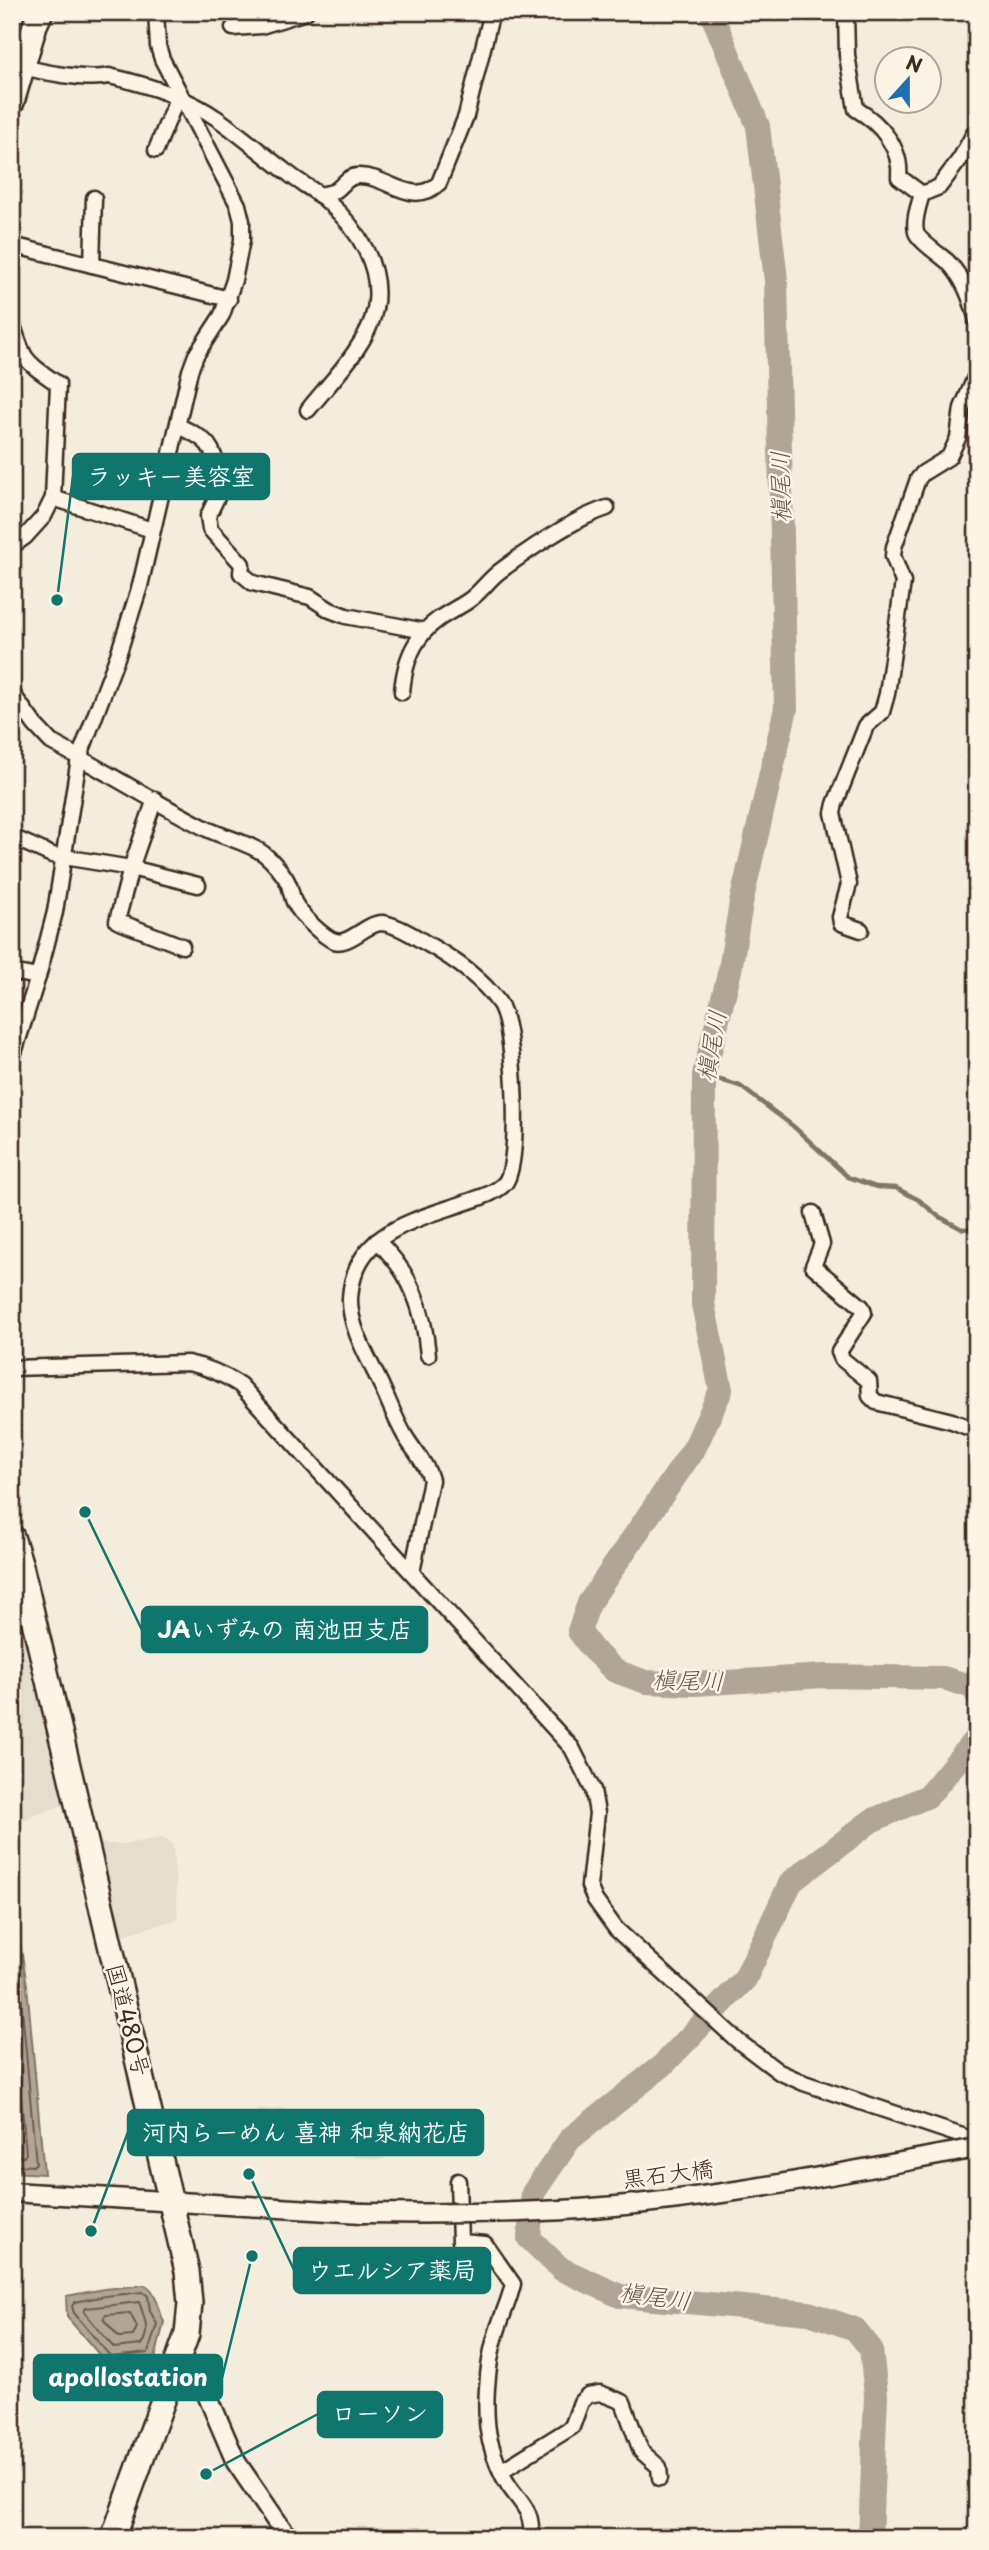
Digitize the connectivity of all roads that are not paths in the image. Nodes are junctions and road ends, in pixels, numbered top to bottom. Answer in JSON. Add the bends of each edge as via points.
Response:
{"nodes":[{"id":1,"x":41,"y":12,"type":"edge"},
{"id":2,"x":156,"y":12,"type":"edge"},
{"id":3,"x":306,"y":12,"type":"edge"},
{"id":4,"x":492,"y":12,"type":"edge"},
{"id":5,"x":846,"y":12,"type":"edge"},
{"id":6,"x":260,"y":19,"type":"edge"},
{"id":7,"x":233,"y":28,"type":"dead end"},
{"id":8,"x":17,"y":65,"type":"edge"},
{"id":9,"x":180,"y":100,"type":"junction"},
{"id":10,"x":12,"y":102,"type":"edge"},
{"id":11,"x":977,"y":128,"type":"edge"},
{"id":12,"x":156,"y":149,"type":"dead end"},
{"id":13,"x":922,"y":194,"type":"junction"},
{"id":14,"x":319,"y":195,"type":"junction"},
{"id":15,"x":94,"y":198,"type":"dead end"},
{"id":16,"x":12,"y":245,"type":"edge"},
{"id":17,"x":92,"y":265,"type":"junction"},
{"id":18,"x":229,"y":299,"type":"junction"},
{"id":19,"x":977,"y":321,"type":"edge"},
{"id":20,"x":12,"y":322,"type":"edge"},
{"id":21,"x":977,"y":373,"type":"edge"},
{"id":22,"x":308,"y":410,"type":"dead end"},
{"id":23,"x":178,"y":426,"type":"junction"},
{"id":24,"x":53,"y":498,"type":"junction"},
{"id":25,"x":607,"y":508,"type":"dead end"},
{"id":26,"x":152,"y":530,"type":"junction"},
{"id":27,"x":12,"y":546,"type":"edge"},
{"id":28,"x":425,"y":631,"type":"junction"},
{"id":29,"x":402,"y":692,"type":"dead end"},
{"id":30,"x":12,"y":693,"type":"edge"},
{"id":31,"x":79,"y":758,"type":"junction"},
{"id":32,"x":155,"y":799,"type":"junction"},
{"id":33,"x":12,"y":837,"type":"edge"},
{"id":34,"x":65,"y":857,"type":"junction"},
{"id":35,"x":131,"y":868,"type":"junction"},
{"id":36,"x":198,"y":885,"type":"dead end"},
{"id":37,"x":861,"y":930,"type":"dead end"},
{"id":38,"x":183,"y":946,"type":"dead end"},
{"id":39,"x":12,"y":972,"type":"edge"},
{"id":40,"x":38,"y":977,"type":"junction"},
{"id":41,"x":12,"y":1059,"type":"edge"},
{"id":42,"x":813,"y":1213,"type":"dead end"},
{"id":43,"x":377,"y":1241,"type":"junction"},
{"id":44,"x":428,"y":1355,"type":"dead end"},
{"id":45,"x":12,"y":1368,"type":"edge"},
{"id":46,"x":977,"y":1431,"type":"edge"},
{"id":47,"x":12,"y":1537,"type":"edge"},
{"id":48,"x":412,"y":1572,"type":"junction"},
{"id":49,"x":977,"y":2141,"type":"edge"},
{"id":50,"x":977,"y":2148,"type":"edge"},
{"id":51,"x":458,"y":2181,"type":"dead end"},
{"id":52,"x":12,"y":2192,"type":"edge"},
{"id":53,"x":171,"y":2202,"type":"junction"},
{"id":54,"x":176,"y":2367,"type":"junction"},
{"id":55,"x":502,"y":2471,"type":"junction"},
{"id":56,"x":660,"y":2478,"type":"dead end"},
{"id":57,"x":113,"y":2538,"type":"edge"},
{"id":58,"x":288,"y":2538,"type":"edge"},
{"id":59,"x":531,"y":2538,"type":"edge"}],
"edges":[{"from":1,"to":8,"type":"highway"},
{"from":2,"to":9,"type":"street","via":[[158,46]]},
{"from":3,"to":6,"type":"street"},
{"from":4,"to":14,"type":"street","via":[[466,116],[439,183],[420,193],[354,176],[334,192]]},
{"from":5,"to":13,"type":"street","via":[[856,109],[873,119],[892,146],[901,162],[899,177]]},
{"from":6,"to":7,"type":"street"},
{"from":8,"to":9,"type":"street","via":[[54,75],[109,76]]},
{"from":8,"to":10,"type":"highway"},
{"from":9,"to":12,"type":"street"},
{"from":9,"to":14,"type":"street","via":[[216,117]]},
{"from":9,"to":18,"type":"street","via":[[238,205],[242,221]]},
{"from":11,"to":13,"type":"street","via":[[939,187]]},
{"from":13,"to":19,"type":"street","via":[[916,232],[966,285]]},
{"from":14,"to":22,"type":"street","via":[[368,250],[375,308],[360,342]]},
{"from":15,"to":17,"type":"street"},
{"from":16,"to":17,"type":"street"},
{"from":17,"to":18,"type":"street"},
{"from":18,"to":23,"type":"street","via":[[190,371]]},
{"from":20,"to":24,"type":"street","via":[[29,364],[58,384]]},
{"from":21,"to":37,"type":"street","via":[[962,408],[958,439],[949,457],[918,479],[894,547],[903,582],[887,694],[882,712],[866,726],[833,813],[849,884],[841,923]]},
{"from":23,"to":26,"type":"street"},
{"from":23,"to":28,"type":"street","via":[[202,436],[213,451],[222,487],[208,516],[210,529],[253,583],[310,597],[346,616]]},
{"from":24,"to":26,"type":"street"},
{"from":24,"to":27,"type":"street","via":[[44,516]]},
{"from":25,"to":28,"type":"street","via":[[588,514],[498,572],[469,600],[441,615]]},
{"from":26,"to":31,"type":"street","via":[[118,655]]},
{"from":28,"to":29,"type":"street","via":[[408,657]]},
{"from":30,"to":31,"type":"street","via":[[51,742]]},
{"from":31,"to":32,"type":"street"},
{"from":31,"to":34,"type":"street"},
{"from":32,"to":35,"type":"street"},
{"from":32,"to":43,"type":"street","via":[[268,857],[304,915],[326,937],[344,941],[383,923],[413,935],[465,969],[501,1005],[509,1028],[514,1081],[512,1171],[504,1184],[487,1195],[400,1225]]},
{"from":33,"to":34,"type":"street"},
{"from":34,"to":35,"type":"street"},
{"from":34,"to":40,"type":"street"},
{"from":35,"to":36,"type":"street"},
{"from":35,"to":38,"type":"street","via":[[117,921]]},
{"from":39,"to":40,"type":"street"},
{"from":40,"to":41,"type":"street"},
{"from":42,"to":46,"type":"street","via":[[822,1244],[813,1266],[864,1313],[842,1345],[842,1359],[869,1381],[870,1396],[876,1402]]},
{"from":43,"to":44,"type":"street","via":[[396,1258],[406,1276],[425,1327]]},
{"from":43,"to":48,"type":"street","via":[[360,1261],[350,1301],[354,1324],[404,1435],[429,1472]]},
{"from":45,"to":48,"type":"street","via":[[188,1363],[224,1375],[256,1401]]},
{"from":47,"to":53,"type":"highway","name":"国道480号"},
{"from":48,"to":49,"type":"street","via":[[572,1748],[593,1790],[597,1813],[589,1886],[616,1929],[738,2041],[779,2072]]},
{"from":50,"to":53,"type":"street","name":"黒石大橋","bridge":true,"via":[[787,2183],[581,2209],[362,2213]]},
{"from":51,"to":55,"type":"street","via":[[460,2242],[485,2244],[513,2284],[495,2336],[488,2382],[489,2439]]},
{"from":52,"to":53,"type":"street","name":"黒石大橋"},
{"from":53,"to":54,"type":"highway","name":"国道480号","via":[[190,2303],[187,2334]]},
{"from":54,"to":57,"type":"highway","name":"国道480号"},
{"from":54,"to":58,"type":"street","via":[[206,2392],[236,2462]]},
{"from":55,"to":56,"type":"street","via":[[572,2427],[581,2402],[600,2393],[622,2402],[641,2451],[659,2467]]},
{"from":55,"to":59,"type":"street","via":[[529,2512]]}]}
